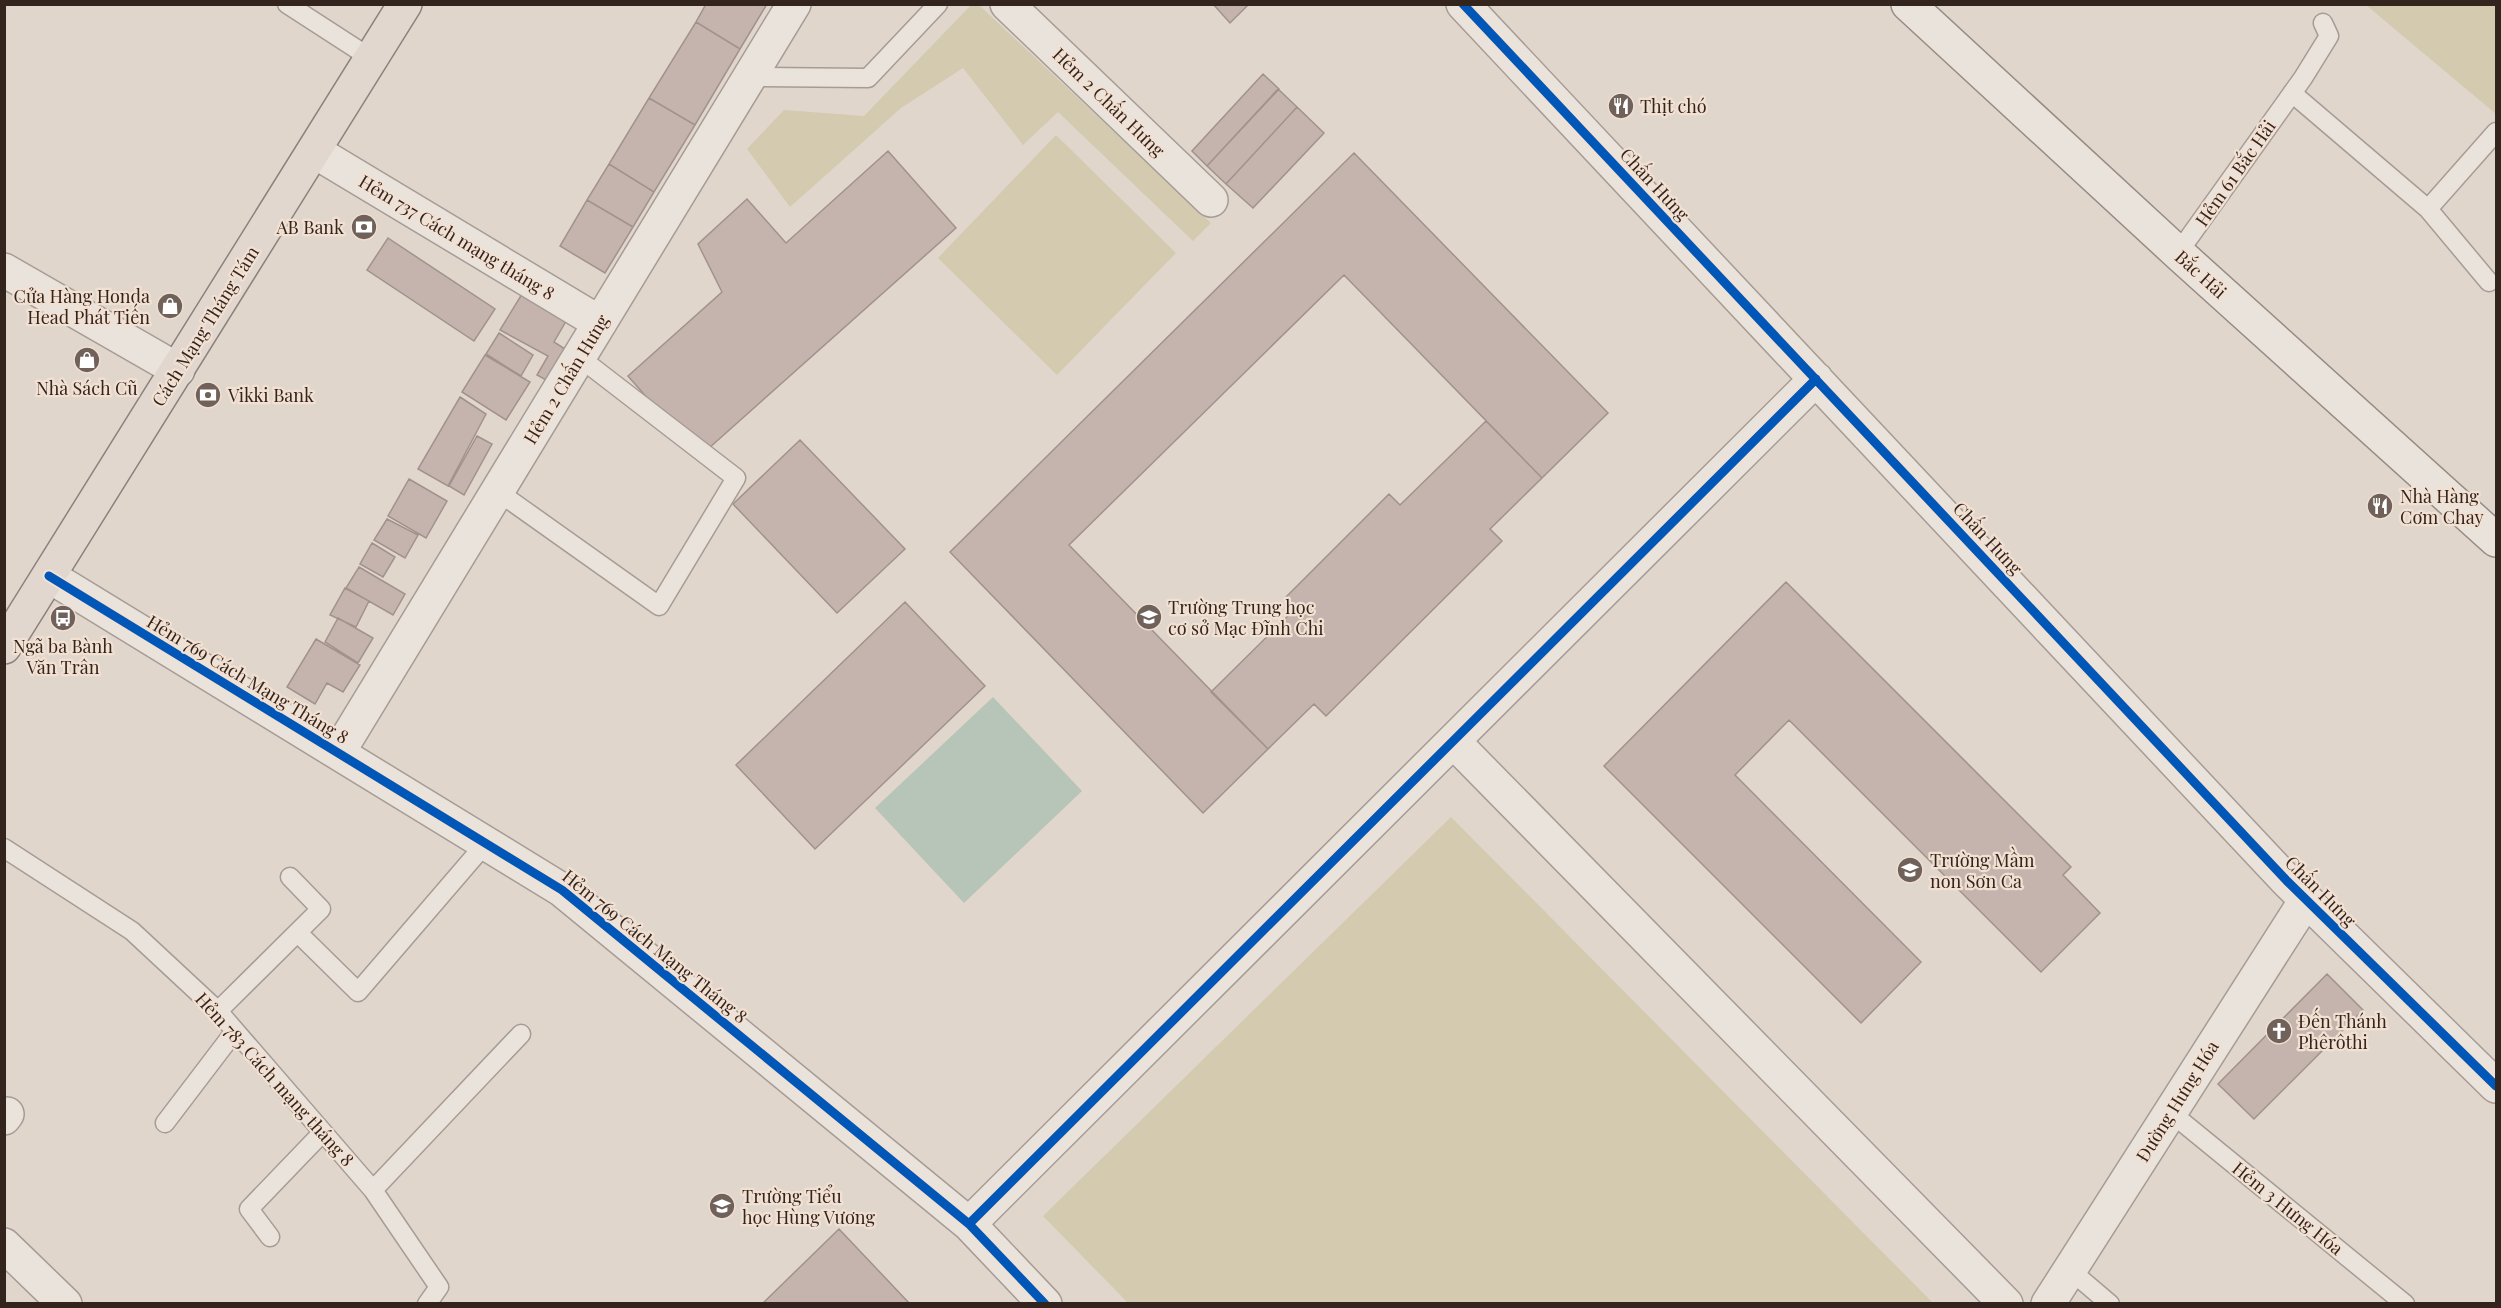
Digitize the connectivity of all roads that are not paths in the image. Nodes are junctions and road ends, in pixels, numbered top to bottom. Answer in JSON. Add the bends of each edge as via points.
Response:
{"nodes":[{"id":1,"x":287,"y":4,"type":"edge"},
{"id":2,"x":405,"y":4,"type":"edge"},
{"id":3,"x":794,"y":4,"type":"edge"},
{"id":4,"x":938,"y":4,"type":"edge"},
{"id":5,"x":1007,"y":4,"type":"edge"},
{"id":6,"x":1463,"y":4,"type":"edge"},
{"id":7,"x":1908,"y":4,"type":"edge"},
{"id":8,"x":2324,"y":23,"type":"dead end"},
{"id":9,"x":372,"y":59,"type":"junction"},
{"id":10,"x":749,"y":77,"type":"junction"},
{"id":11,"x":2292,"y":93,"type":"junction"},
{"id":12,"x":2496,"y":132,"type":"edge"},
{"id":13,"x":315,"y":151,"type":"junction"},
{"id":14,"x":1211,"y":200,"type":"dead end"},
{"id":15,"x":2428,"y":209,"type":"junction"},
{"id":16,"x":2178,"y":253,"type":"junction"},
{"id":17,"x":4,"y":270,"type":"edge"},
{"id":18,"x":2489,"y":282,"type":"dead end"},
{"id":19,"x":600,"y":323,"type":"junction"},
{"id":20,"x":579,"y":357,"type":"junction"},
{"id":21,"x":178,"y":370,"type":"junction"},
{"id":22,"x":1816,"y":379,"type":"junction"},
{"id":23,"x":498,"y":491,"type":"junction"},
{"id":24,"x":2496,"y":540,"type":"edge"},
{"id":25,"x":49,"y":576,"type":"junction"},
{"id":26,"x":4,"y":647,"type":"edge"},
{"id":27,"x":1452,"y":741,"type":"junction"},
{"id":28,"x":338,"y":753,"type":"junction"},
{"id":29,"x":486,"y":843,"type":"junction"},
{"id":30,"x":4,"y":849,"type":"edge"},
{"id":31,"x":290,"y":877,"type":"dead end"},
{"id":32,"x":2306,"y":900,"type":"junction"},
{"id":33,"x":298,"y":933,"type":"junction"},
{"id":34,"x":219,"y":1011,"type":"junction"},
{"id":35,"x":235,"y":1031,"type":"junction"},
{"id":36,"x":521,"y":1034,"type":"dead end"},
{"id":37,"x":2496,"y":1086,"type":"edge"},
{"id":38,"x":2170,"y":1112,"type":"junction"},
{"id":39,"x":165,"y":1123,"type":"dead end"},
{"id":40,"x":323,"y":1132,"type":"junction"},
{"id":41,"x":373,"y":1190,"type":"junction"},
{"id":42,"x":969,"y":1224,"type":"junction"},
{"id":43,"x":270,"y":1237,"type":"dead end"},
{"id":44,"x":4,"y":1245,"type":"edge"},
{"id":45,"x":2070,"y":1270,"type":"junction"},
{"id":46,"x":65,"y":1304,"type":"edge"},
{"id":47,"x":427,"y":1304,"type":"edge"},
{"id":48,"x":1045,"y":1304,"type":"edge"},
{"id":49,"x":2006,"y":1304,"type":"edge"},
{"id":50,"x":2048,"y":1304,"type":"edge"},
{"id":51,"x":2110,"y":1304,"type":"edge"},
{"id":52,"x":2405,"y":1304,"type":"edge"}],
"edges":[{"from":1,"to":9,"type":"lane"},
{"from":2,"to":9,"type":"main road","name":"Cách Mạng Tháng Tám"},
{"from":3,"to":10,"type":"street","name":"Hẻm 2 Chấn Hưng"},
{"from":4,"to":10,"type":"lane","via":[[868,78]]},
{"from":5,"to":14,"type":"street","name":"Hẻm 2 Chấn Hưng"},
{"from":6,"to":22,"type":"street","name":"Chấn Hưng"},
{"from":7,"to":16,"type":"street","name":"Bắc Hải"},
{"from":8,"to":11,"type":"lane","name":"Hẻm 61 Bắc Hải","via":[[2329,36]]},
{"from":9,"to":13,"type":"main road","name":"Cách Mạng Tháng Tám"},
{"from":10,"to":19,"type":"street","name":"Hẻm 2 Chấn Hưng"},
{"from":11,"to":15,"type":"lane"},
{"from":11,"to":16,"type":"lane","name":"Hẻm 61 Bắc Hải"},
{"from":12,"to":15,"type":"lane"},
{"from":13,"to":19,"type":"street","name":"Hẻm 737 Cách mạng tháng 8"},
{"from":13,"to":21,"type":"main road","name":"Cách Mạng Tháng Tám"},
{"from":15,"to":18,"type":"lane"},
{"from":16,"to":24,"type":"street","name":"Bắc Hải"},
{"from":17,"to":21,"type":"street"},
{"from":19,"to":20,"type":"street","name":"Hẻm 2 Chấn Hưng"},
{"from":20,"to":23,"type":"street","name":"Hẻm 2 Chấn Hưng"},
{"from":20,"to":23,"type":"lane","via":[[736,478],[658,606]]},
{"from":21,"to":25,"type":"main road","name":"Cách Mạng Tháng Tám"},
{"from":22,"to":27,"type":"street"},
{"from":22,"to":32,"type":"street","name":"Chấn Hưng"},
{"from":23,"to":28,"type":"street","name":"Hẻm 2 Chấn Hưng"},
{"from":25,"to":26,"type":"main road","name":"Cách Mạng Tháng Tám"},
{"from":25,"to":28,"type":"street","name":"Hẻm 769 Cách Mạng Tháng 8"},
{"from":27,"to":42,"type":"street"},
{"from":27,"to":49,"type":"street"},
{"from":28,"to":29,"type":"street","name":"Hẻm 769 Cách Mạng Tháng 8"},
{"from":29,"to":33,"type":"lane","via":[[358,992]]},
{"from":29,"to":42,"type":"street","name":"Hẻm 769 Cách Mạng Tháng 8","via":[[562,890]]},
{"from":30,"to":34,"type":"lane","name":"Hẻm 783 Cách mạng tháng 8","via":[[132,931]]},
{"from":31,"to":33,"type":"lane","via":[[321,909]]},
{"from":32,"to":37,"type":"street","name":"Chấn Hưng"},
{"from":32,"to":38,"type":"street","name":"Đường Hưng Hóa"},
{"from":33,"to":34,"type":"lane"},
{"from":34,"to":35,"type":"lane","name":"Hẻm 783 Cách mạng tháng 8"},
{"from":35,"to":39,"type":"lane"},
{"from":35,"to":40,"type":"lane","name":"Hẻm 783 Cách mạng tháng 8"},
{"from":36,"to":41,"type":"lane"},
{"from":38,"to":45,"type":"street","name":"Đường Hưng Hóa"},
{"from":38,"to":52,"type":"lane","name":"Hẻm 3 Hưng Hóa"},
{"from":40,"to":41,"type":"lane","name":"Hẻm 783 Cách mạng tháng 8"},
{"from":40,"to":43,"type":"lane","via":[[249,1209]]},
{"from":41,"to":47,"type":"lane","name":"Hẻm 783 Cách mạng tháng 8","via":[[439,1287]]},
{"from":42,"to":48,"type":"street","name":"Hẻm 769 Cách Mạng Tháng 8"},
{"from":44,"to":46,"type":"street"},
{"from":45,"to":50,"type":"street","name":"Đường Hưng Hóa"},
{"from":45,"to":51,"type":"lane"}]}
